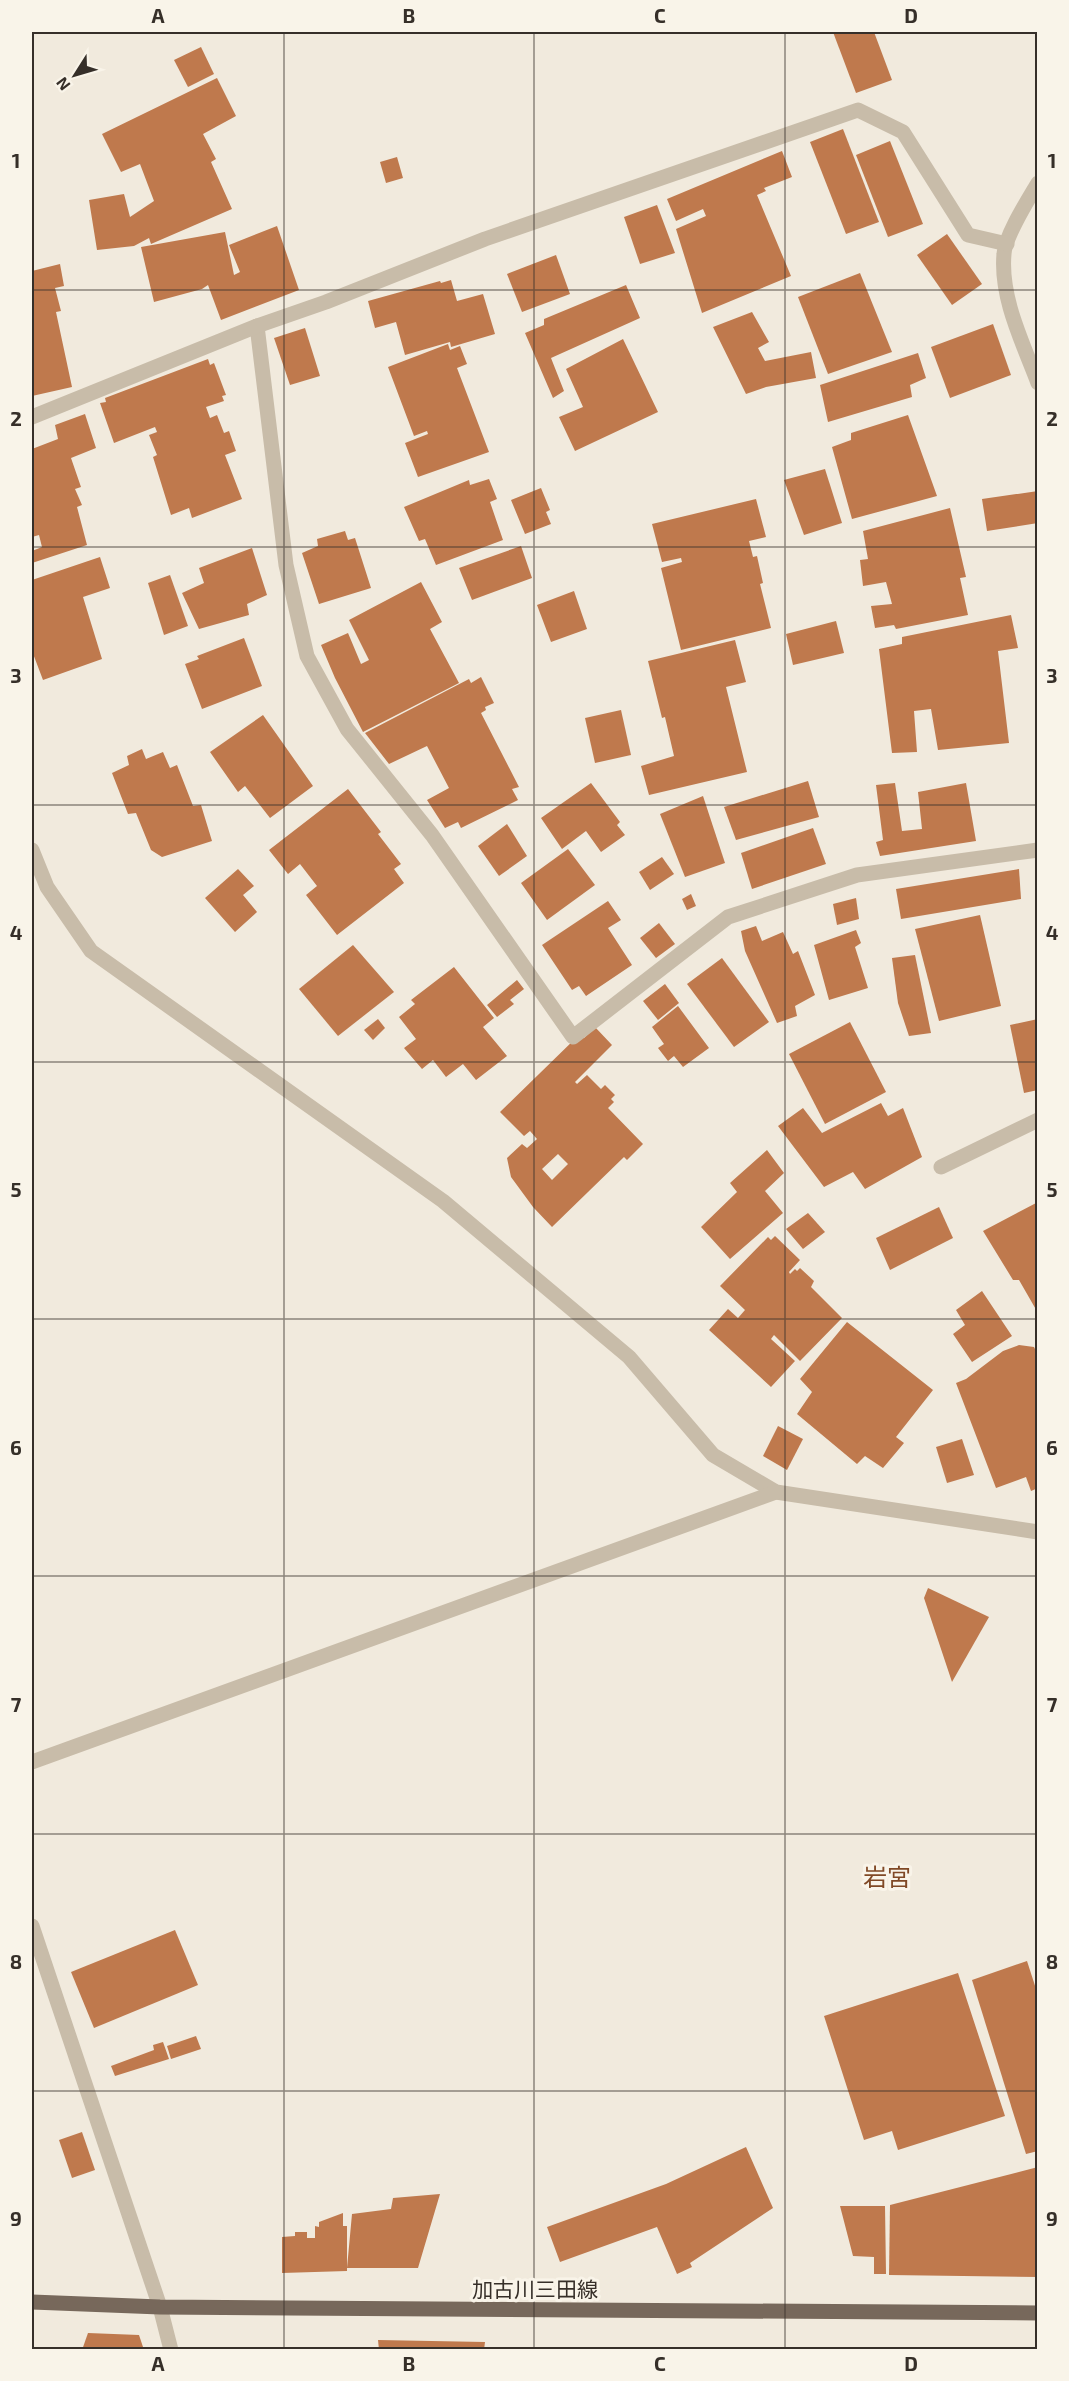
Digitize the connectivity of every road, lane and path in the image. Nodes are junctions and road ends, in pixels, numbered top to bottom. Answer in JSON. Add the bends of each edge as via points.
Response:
{"nodes":[{"id":1,"x":1038,"y":183,"type":"edge"},
{"id":2,"x":1007,"y":244,"type":"junction"},
{"id":3,"x":257,"y":326,"type":"junction"},
{"id":4,"x":1038,"y":383,"type":"edge"},
{"id":5,"x":32,"y":417,"type":"edge"},
{"id":6,"x":32,"y":850,"type":"edge"},
{"id":7,"x":1038,"y":850,"type":"edge"},
{"id":8,"x":1038,"y":1120,"type":"edge"},
{"id":9,"x":942,"y":1167,"type":"dead end"},
{"id":10,"x":776,"y":1492,"type":"junction"},
{"id":11,"x":1038,"y":1532,"type":"edge"},
{"id":12,"x":32,"y":1762,"type":"edge"},
{"id":13,"x":32,"y":1926,"type":"edge"},
{"id":14,"x":32,"y":2302,"type":"edge"},
{"id":15,"x":160,"y":2307,"type":"junction"},
{"id":16,"x":1038,"y":2313,"type":"edge"},
{"id":17,"x":171,"y":2349,"type":"edge"}],
"edges":[{"from":1,"to":2,"type":"street"},
{"from":2,"to":3,"type":"street","via":[[968,235],[903,132],[858,110],[485,239]]},
{"from":2,"to":4,"type":"street","via":[[1007,296]]},
{"from":3,"to":5,"type":"street"},
{"from":3,"to":7,"type":"street","via":[[286,565],[307,656],[347,729],[432,835],[573,1037],[728,917],[857,875]]},
{"from":6,"to":10,"type":"street","via":[[47,887],[91,951],[442,1201],[629,1357],[713,1455]]},
{"from":8,"to":9,"type":"street"},
{"from":10,"to":11,"type":"street"},
{"from":10,"to":12,"type":"street"},
{"from":13,"to":15,"type":"street"},
{"from":14,"to":15,"type":"main road","name":"加古川三田線"},
{"from":15,"to":16,"type":"main road","name":"加古川三田線"},
{"from":15,"to":17,"type":"street"}]}
